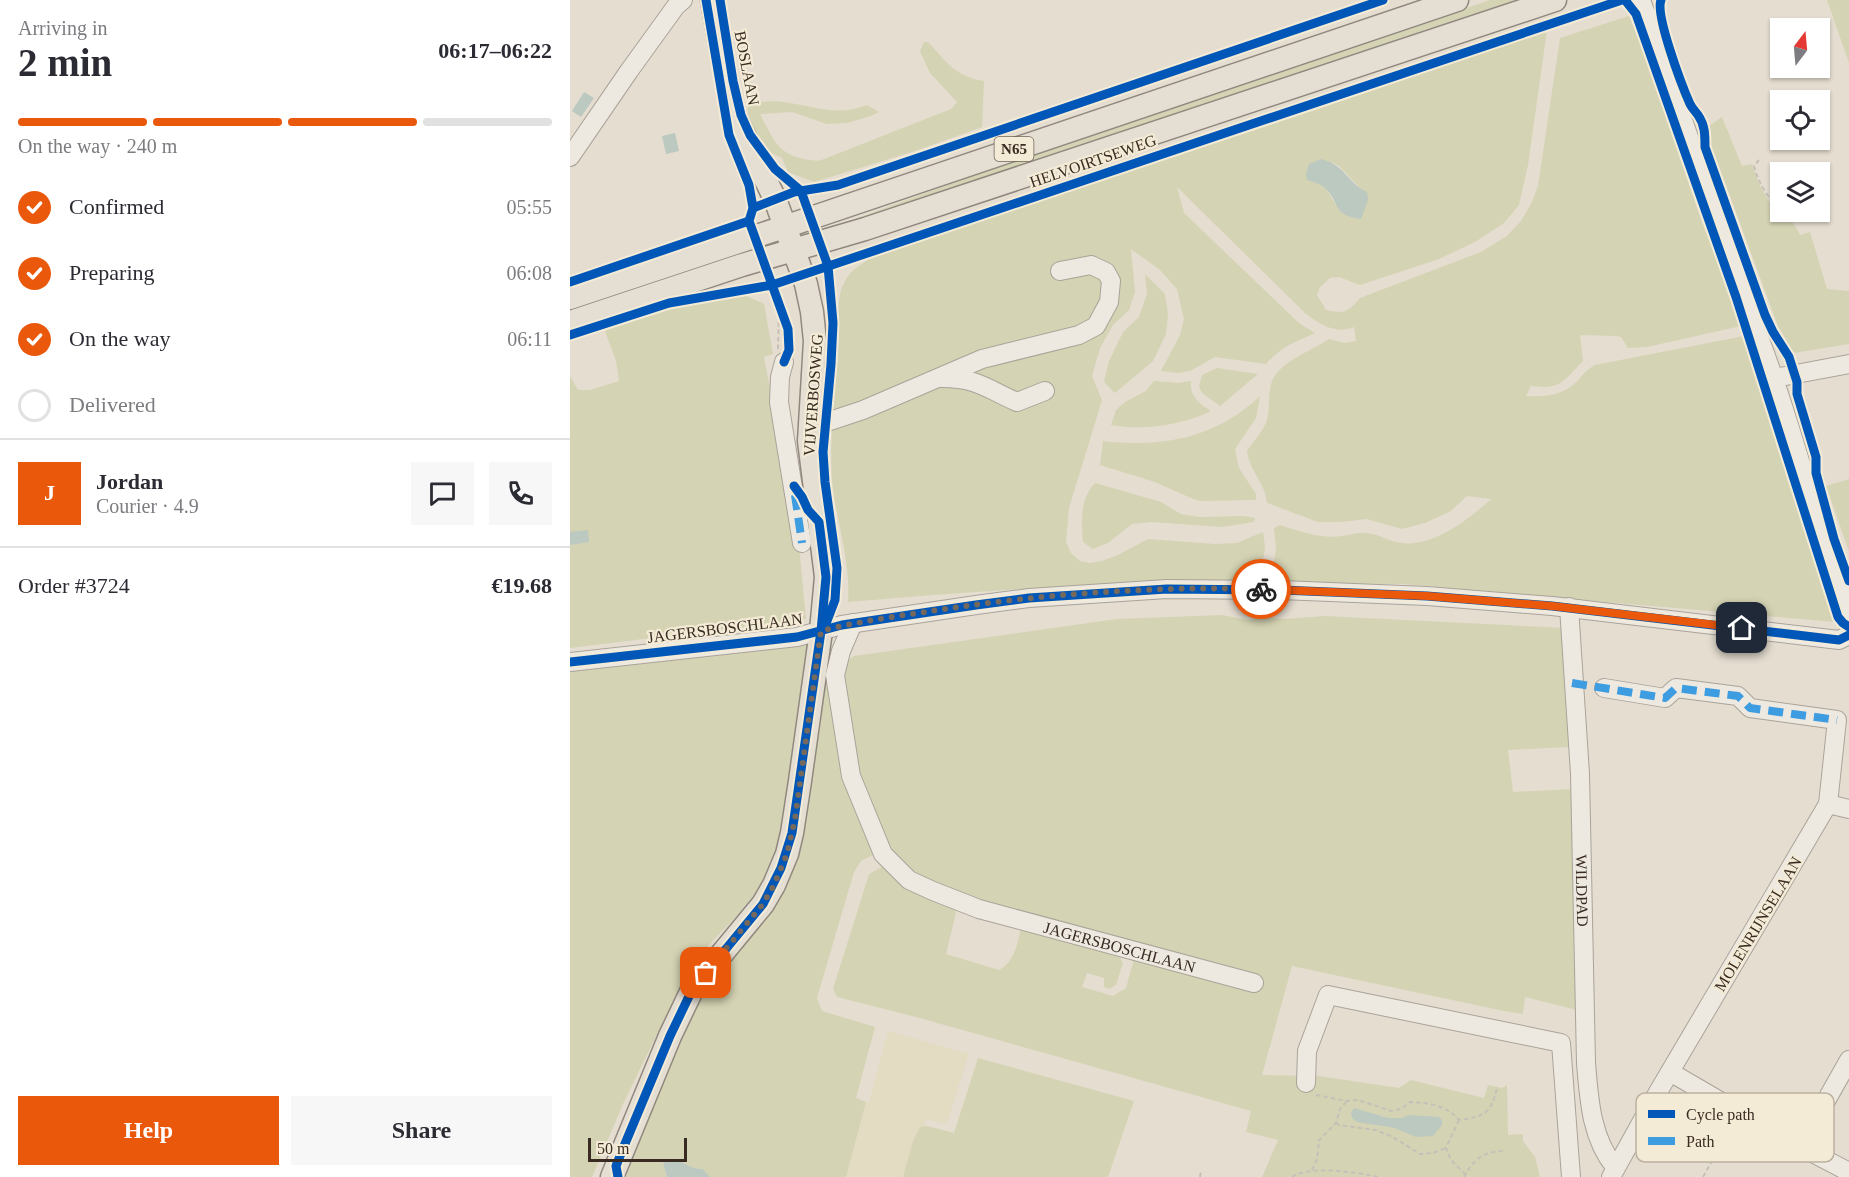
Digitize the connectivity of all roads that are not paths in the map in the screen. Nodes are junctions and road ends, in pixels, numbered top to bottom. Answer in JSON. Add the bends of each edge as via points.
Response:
{"nodes":[{"id":1,"x":683,"y":0,"type":"edge"},
{"id":2,"x":712,"y":0,"type":"edge"},
{"id":3,"x":1555,"y":0,"type":"edge"},
{"id":4,"x":1641,"y":0,"type":"edge"},
{"id":5,"x":1442,"y":2,"type":"edge"},
{"id":6,"x":570,"y":157,"type":"edge"},
{"id":7,"x":784,"y":227,"type":"junction"},
{"id":8,"x":794,"y":250,"type":"junction"},
{"id":9,"x":1060,"y":272,"type":"dead end"},
{"id":10,"x":570,"y":298,"type":"edge"},
{"id":11,"x":570,"y":322,"type":"edge"},
{"id":12,"x":783,"y":361,"type":"road end"},
{"id":13,"x":1849,"y":364,"type":"edge"},
{"id":14,"x":940,"y":378,"type":"junction"},
{"id":15,"x":1775,"y":378,"type":"junction"},
{"id":16,"x":1045,"y":391,"type":"dead end"},
{"id":17,"x":809,"y":428,"type":"junction"},
{"id":18,"x":802,"y":478,"type":"junction"},
{"id":19,"x":802,"y":543,"type":"dead end"},
{"id":20,"x":1569,"y":607,"type":"junction"},
{"id":21,"x":1849,"y":615,"type":"edge"},
{"id":22,"x":853,"y":623,"type":"junction"},
{"id":23,"x":821,"y":631,"type":"junction"},
{"id":24,"x":1849,"y":635,"type":"edge"},
{"id":25,"x":570,"y":662,"type":"edge"},
{"id":26,"x":1605,"y":688,"type":"dead end"},
{"id":27,"x":1828,"y":804,"type":"junction"},
{"id":28,"x":1849,"y":809,"type":"edge"},
{"id":29,"x":1254,"y":983,"type":"dead end"},
{"id":30,"x":1849,"y":1060,"type":"edge"},
{"id":31,"x":1670,"y":1072,"type":"junction"},
{"id":32,"x":1306,"y":1083,"type":"road end"},
{"id":33,"x":1658,"y":1093,"type":"edge"},
{"id":34,"x":1707,"y":1093,"type":"edge"},
{"id":35,"x":1830,"y":1093,"type":"edge"},
{"id":36,"x":1636,"y":1132,"type":"edge"},
{"id":37,"x":1829,"y":1162,"type":"edge"},
{"id":38,"x":1613,"y":1172,"type":"edge"},
{"id":39,"x":1849,"y":1172,"type":"edge"},
{"id":40,"x":612,"y":1177,"type":"edge"},
{"id":41,"x":1571,"y":1177,"type":"edge"}],
"edges":[{"from":1,"to":6,"type":"street"},
{"from":2,"to":7,"type":"main road","name":"BOSLAAN","via":[[729,100]]},
{"from":3,"to":8,"type":"main road","name":"HELVOIRTSEWEG","number":"N65"},
{"from":4,"to":15,"type":"street"},
{"from":5,"to":7,"type":"main road","number":"N65"},
{"from":7,"to":8,"type":"main road","name":"BOSLAAN"},
{"from":7,"to":10,"type":"main road","number":"N65"},
{"from":8,"to":11,"type":"main road","name":"HELVOIRTSEWEG","number":"N65"},
{"from":8,"to":17,"type":"main road","name":"VIJVERBOSWEG","via":[[806,284],[815,341]]},
{"from":9,"to":14,"type":"street","name":"VIJVERBOSWEG","via":[[1091,265],[1107,272],[1111,281],[1109,302],[1096,326],[1079,335],[982,359]]},
{"from":12,"to":18,"type":"street","name":"VIJVERBOSWEG","via":[[778,402]]},
{"from":13,"to":15,"type":"street"},
{"from":14,"to":16,"type":"street","name":"VIJVERBOSWEG","via":[[981,383],[1017,402]]},
{"from":14,"to":17,"type":"street","name":"VIJVERBOSWEG"},
{"from":15,"to":21,"type":"street"},
{"from":17,"to":18,"type":"main road","name":"VIJVERBOSWEG"},
{"from":18,"to":19,"type":"street","name":"VIJVERBOSWEG"},
{"from":18,"to":23,"type":"main road","name":"VIJVERBOSWEG","via":[[826,577]]},
{"from":20,"to":22,"type":"street","name":"JAGERSBOSCHLAAN","via":[[1427,596],[1167,589],[1029,598]]},
{"from":20,"to":24,"type":"street","name":"JAGERSBOSCHLAAN","via":[[1839,640]]},
{"from":20,"to":38,"type":"street","name":"WILDPAD","via":[[1580,774],[1588,1093],[1598,1136]]},
{"from":22,"to":23,"type":"street","name":"JAGERSBOSCHLAAN"},
{"from":22,"to":29,"type":"street","name":"JAGERSBOSCHLAAN","via":[[835,675],[851,776],[883,854],[909,880],[979,909]]},
{"from":23,"to":25,"type":"street","name":"JAGERSBOSCHLAAN","via":[[797,637]]},
{"from":23,"to":40,"type":"main road","name":"VIJVERBOSWEG","via":[[792,833],[782,868],[763,904],[692,990]]},
{"from":26,"to":27,"type":"street","name":"MOLENRIJNSELAAN","via":[[1665,698],[1676,688],[1738,696],[1750,708],[1838,720]]},
{"from":27,"to":28,"type":"street"},
{"from":27,"to":31,"type":"street","name":"MOLENRIJNSELAAN"},
{"from":30,"to":35,"type":"street"},
{"from":31,"to":33,"type":"street","name":"MOLENRIJNSELAAN"},
{"from":31,"to":34,"type":"street"},
{"from":32,"to":41,"type":"street","via":[[1307,1051],[1328,995],[1562,1043]]},
{"from":36,"to":38,"type":"street","name":"MOLENRIJNSELAAN"},
{"from":37,"to":39,"type":"street"}]}
